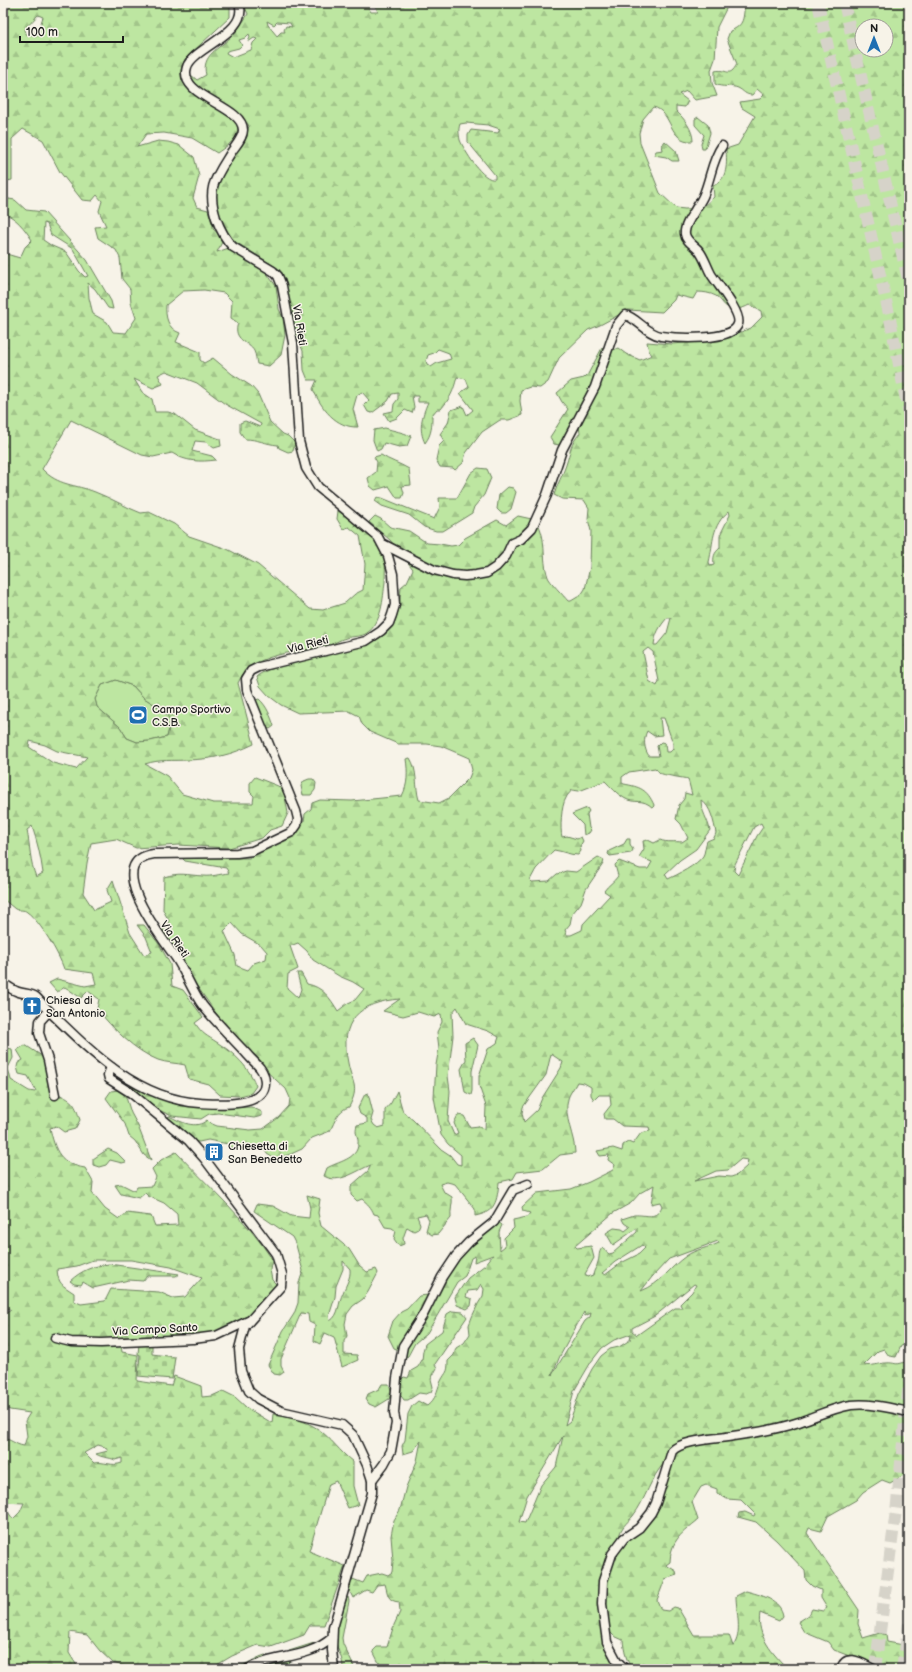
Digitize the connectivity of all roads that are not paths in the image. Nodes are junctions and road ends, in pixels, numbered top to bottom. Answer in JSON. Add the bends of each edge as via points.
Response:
{"nodes":[{"id":1,"x":238,"y":3,"type":"edge"},
{"id":2,"x":722,"y":146,"type":"dead end"},
{"id":3,"x":382,"y":544,"type":"junction"},
{"id":4,"x":3,"y":983,"type":"edge"},
{"id":5,"x":49,"y":1011,"type":"junction"},
{"id":6,"x":111,"y":1067,"type":"junction"},
{"id":7,"x":55,"y":1096,"type":"dead end"},
{"id":8,"x":528,"y":1184,"type":"dead end"},
{"id":9,"x":252,"y":1319,"type":"junction"},
{"id":10,"x":55,"y":1338,"type":"dead end"},
{"id":11,"x":909,"y":1412,"type":"edge"},
{"id":12,"x":372,"y":1480,"type":"junction"},
{"id":13,"x":332,"y":1638,"type":"junction"},
{"id":14,"x":248,"y":1669,"type":"edge"},
{"id":15,"x":334,"y":1669,"type":"edge"},
{"id":16,"x":625,"y":1669,"type":"edge"},
{"id":17,"x":841,"y":1669,"type":"edge"},
{"id":18,"x":873,"y":1669,"type":"edge"}],
"edges":[{"from":1,"to":3,"type":"street","name":"Via Rieti","via":[[239,16],[235,23],[220,39],[190,60],[186,71],[186,78],[191,86],[236,117],[242,125],[242,135],[213,186],[212,207],[228,242],[273,271],[282,286],[293,343],[299,440],[306,468],[318,487],[370,530]]},
{"from":2,"to":3,"type":"street","via":[[716,155],[704,194],[688,223],[685,236],[702,255],[711,274],[736,311],[738,324],[734,329],[698,338],[664,337],[654,334],[629,315],[623,316],[616,326],[595,387],[562,450],[547,495],[532,528],[521,539],[512,543],[506,556],[487,573],[465,576],[434,570]]},
{"from":3,"to":6,"type":"street","name":"Via Rieti","via":[[393,574],[394,605],[389,623],[381,632],[366,641],[259,667],[251,671],[246,679],[246,690],[296,811],[297,825],[292,832],[252,851],[144,855],[134,866],[134,882],[150,922],[177,960],[202,1005],[260,1069],[265,1083],[261,1094],[251,1101],[181,1101],[148,1090]]},
{"from":4,"to":5,"type":"street","name":"Via Rieti","via":[[15,991],[34,996]]},
{"from":5,"to":6,"type":"street","name":"Via Rieti"},
{"from":5,"to":7,"type":"street","via":[[40,1021],[39,1033],[48,1060]]},
{"from":6,"to":9,"type":"street","via":[[109,1079],[131,1093],[189,1141],[204,1158],[276,1254],[282,1274],[281,1286]]},
{"from":8,"to":12,"type":"street","via":[[513,1190],[494,1222],[456,1256],[442,1276],[404,1346],[397,1378],[394,1413],[396,1423],[391,1451]]},
{"from":9,"to":10,"type":"street","name":"Via Campo Santo","via":[[209,1337],[101,1343],[71,1342]]},
{"from":9,"to":12,"type":"street","via":[[245,1326],[239,1349],[240,1371],[249,1391],[281,1412],[342,1424],[353,1435]]},
{"from":11,"to":16,"type":"street","via":[[874,1405],[852,1405],[758,1432],[676,1447],[672,1451],[656,1504],[639,1528],[624,1538],[612,1554],[603,1581],[602,1604],[607,1642],[617,1661]]},
{"from":12,"to":13,"type":"street","via":[[372,1493]]},
{"from":13,"to":14,"type":"street","via":[[324,1645],[311,1650]]},
{"from":13,"to":15,"type":"street"},
{"from":17,"to":18,"type":"street","via":[[842,1664],[852,1659]]}]}
